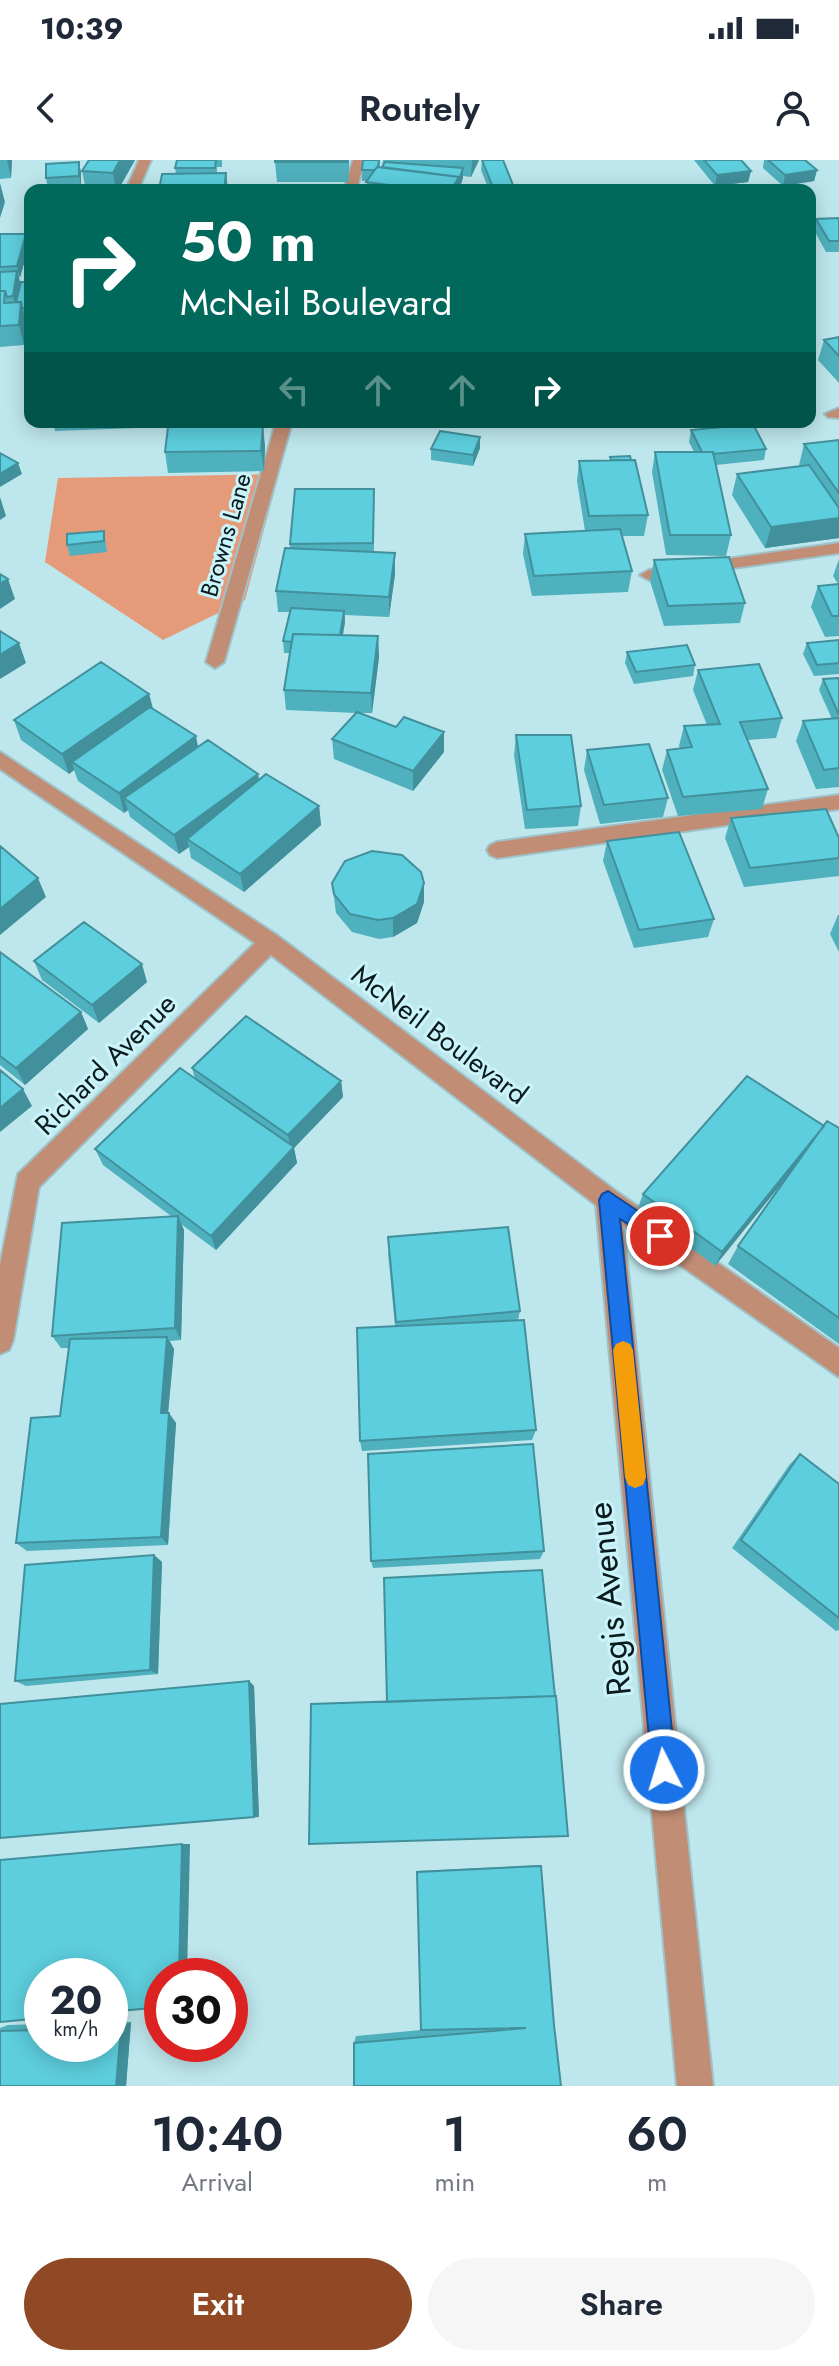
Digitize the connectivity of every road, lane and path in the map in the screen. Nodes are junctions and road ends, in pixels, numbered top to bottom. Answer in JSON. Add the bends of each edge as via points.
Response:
{"nodes":[{"id":1,"x":145,"y":160,"type":"edge"},
{"id":2,"x":359,"y":160,"type":"edge"},
{"id":3,"x":135,"y":184,"type":"edge"},
{"id":4,"x":352,"y":184,"type":"edge"},
{"id":5,"x":282,"y":428,"type":"edge"},
{"id":6,"x":839,"y":548,"type":"edge"},
{"id":7,"x":649,"y":575,"type":"dead end"},
{"id":8,"x":215,"y":662,"type":"dead end"},
{"id":9,"x":0,"y":759,"type":"edge"},
{"id":10,"x":839,"y":802,"type":"edge"},
{"id":11,"x":497,"y":850,"type":"dead end"},
{"id":12,"x":270,"y":942,"type":"junction"},
{"id":13,"x":608,"y":1200,"type":"junction"},
{"id":14,"x":0,"y":1341,"type":"edge"},
{"id":15,"x":839,"y":1364,"type":"edge"},
{"id":16,"x":695,"y":2086,"type":"edge"}],
"edges":[{"from":1,"to":3,"type":"street"},
{"from":2,"to":4,"type":"street"},
{"from":5,"to":8,"type":"street","name":"Browns Lane"},
{"from":6,"to":7,"type":"street"},
{"from":9,"to":12,"type":"street","name":"McNeil Boulevard"},
{"from":10,"to":11,"type":"street"},
{"from":12,"to":13,"type":"street","name":"McNeil Boulevard"},
{"from":12,"to":14,"type":"street","name":"Richard Avenue","via":[[27,1182]]},
{"from":13,"to":15,"type":"street","name":"McNeil Boulevard"},
{"from":13,"to":16,"type":"street","name":"Regis Avenue"}]}
